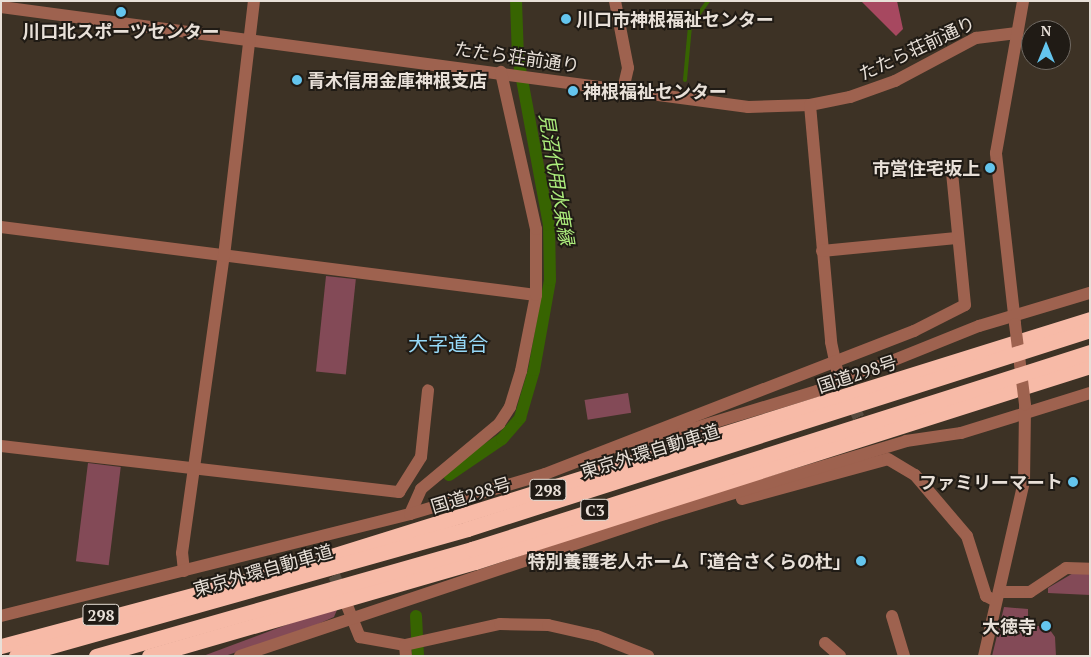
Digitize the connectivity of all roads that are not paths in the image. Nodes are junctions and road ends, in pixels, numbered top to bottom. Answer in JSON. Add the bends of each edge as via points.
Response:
{"nodes":[{"id":1,"x":254,"y":1,"type":"edge"},
{"id":2,"x":615,"y":1,"type":"edge"},
{"id":3,"x":1023,"y":1,"type":"edge"},
{"id":4,"x":1,"y":7,"type":"edge"},
{"id":5,"x":1016,"y":33,"type":"junction"},
{"id":6,"x":249,"y":39,"type":"junction"},
{"id":7,"x":505,"y":73,"type":"junction"},
{"id":8,"x":624,"y":90,"type":"junction"},
{"id":9,"x":810,"y":106,"type":"junction"},
{"id":10,"x":952,"y":173,"type":"dead end"},
{"id":11,"x":1,"y":227,"type":"edge"},
{"id":12,"x":956,"y":238,"type":"junction"},
{"id":13,"x":822,"y":251,"type":"junction"},
{"id":14,"x":224,"y":256,"type":"junction"},
{"id":15,"x":1090,"y":293,"type":"edge"},
{"id":16,"x":536,"y":295,"type":"junction"},
{"id":17,"x":1090,"y":310,"type":"edge"},
{"id":18,"x":1015,"y":319,"type":"junction"},
{"id":19,"x":1090,"y":319,"type":"edge"},
{"id":20,"x":1090,"y":330,"type":"edge"},
{"id":21,"x":1090,"y":352,"type":"edge"},
{"id":22,"x":1090,"y":366,"type":"edge"},
{"id":23,"x":837,"y":369,"type":"junction"},
{"id":24,"x":1090,"y":375,"type":"edge"},
{"id":25,"x":874,"y":388,"type":"junction"},
{"id":26,"x":428,"y":390,"type":"dead end"},
{"id":27,"x":1090,"y":393,"type":"edge"},
{"id":28,"x":1025,"y":409,"type":"junction"},
{"id":29,"x":888,"y":432,"type":"junction"},
{"id":30,"x":1,"y":446,"type":"edge"},
{"id":31,"x":194,"y":468,"type":"junction"},
{"id":32,"x":546,"y":474,"type":"junction"},
{"id":33,"x":410,"y":514,"type":"junction"},
{"id":34,"x":655,"y":517,"type":"junction"},
{"id":35,"x":317,"y":537,"type":"junction"},
{"id":36,"x":323,"y":551,"type":"tunnel mouth"},
{"id":37,"x":1090,"y":569,"type":"edge"},
{"id":38,"x":184,"y":571,"type":"junction"},
{"id":39,"x":201,"y":593,"type":"junction"},
{"id":40,"x":998,"y":596,"type":"junction"},
{"id":41,"x":346,"y":602,"type":"tunnel mouth"},
{"id":42,"x":1,"y":616,"type":"edge"},
{"id":43,"x":892,"y":616,"type":"dead end"},
{"id":44,"x":351,"y":618,"type":"junction"},
{"id":45,"x":1,"y":638,"type":"edge"},
{"id":46,"x":215,"y":638,"type":"junction"},
{"id":47,"x":825,"y":643,"type":"dead end"},
{"id":48,"x":1,"y":646,"type":"edge"},
{"id":49,"x":405,"y":650,"type":"edge"},
{"id":50,"x":16,"y":656,"type":"edge"},
{"id":51,"x":96,"y":656,"type":"edge"},
{"id":52,"x":149,"y":656,"type":"edge"},
{"id":53,"x":166,"y":656,"type":"edge"},
{"id":54,"x":240,"y":656,"type":"edge"},
{"id":55,"x":648,"y":656,"type":"edge"},
{"id":56,"x":840,"y":656,"type":"edge"},
{"id":57,"x":904,"y":656,"type":"edge"},
{"id":58,"x":984,"y":656,"type":"edge"}],
"edges":[{"from":1,"to":6,"type":"street"},
{"from":2,"to":8,"type":"street","via":[[628,68]]},
{"from":3,"to":5,"type":"street"},
{"from":4,"to":6,"type":"street","name":"たたら荘前通り"},
{"from":5,"to":9,"type":"street","name":"たたら荘前通り","via":[[976,38],[895,81]]},
{"from":5,"to":18,"type":"street","via":[[996,153]]},
{"from":6,"to":7,"type":"street","name":"たたら荘前通り"},
{"from":6,"to":14,"type":"street"},
{"from":7,"to":8,"type":"street","name":"たたら荘前通り"},
{"from":7,"to":16,"type":"street","via":[[531,189],[536,229]]},
{"from":8,"to":9,"type":"street","name":"たたら荘前通り","via":[[731,106]]},
{"from":9,"to":13,"type":"street"},
{"from":10,"to":12,"type":"street"},
{"from":11,"to":14,"type":"street"},
{"from":12,"to":13,"type":"street"},
{"from":12,"to":23,"type":"street","via":[[965,305]]},
{"from":13,"to":23,"type":"street"},
{"from":14,"to":16,"type":"street"},
{"from":14,"to":31,"type":"street"},
{"from":15,"to":18,"type":"street"},
{"from":16,"to":33,"type":"street","via":[[510,407],[499,424],[422,489]]},
{"from":17,"to":25,"type":"highway"},
{"from":18,"to":28,"type":"street","bridge":true},
{"from":18,"to":32,"type":"street","via":[[817,391]]},
{"from":19,"to":25,"type":"highway","name":"国道298号","number":"298"},
{"from":20,"to":50,"type":"highway","name":"東京外環自動車道","number":"C3","bridge":true,"via":[[467,529]]},
{"from":21,"to":51,"type":"highway","number":"C3","bridge":true,"via":[[472,549]]},
{"from":22,"to":29,"type":"highway"},
{"from":23,"to":32,"type":"street"},
{"from":24,"to":29,"type":"highway"},
{"from":25,"to":39,"type":"highway","name":"国道298号","number":"298","via":[[464,516]]},
{"from":26,"to":31,"type":"street","via":[[421,458],[399,492]]},
{"from":27,"to":28,"type":"street"},
{"from":28,"to":34,"type":"street","via":[[961,433],[906,442]]},
{"from":28,"to":40,"type":"street","via":[[1024,481]]},
{"from":29,"to":46,"type":"highway","via":[[475,562]]},
{"from":30,"to":31,"type":"street"},
{"from":31,"to":38,"type":"street","via":[[182,553]]},
{"from":32,"to":33,"type":"street"},
{"from":33,"to":35,"type":"street"},
{"from":34,"to":40,"type":"street","via":[[695,512],[885,457],[915,475],[967,536],[986,596]]},
{"from":34,"to":44,"type":"street","via":[[570,549]]},
{"from":35,"to":36,"type":"street"},
{"from":35,"to":38,"type":"street"},
{"from":37,"to":40,"type":"street","via":[[1066,568],[1030,592]]},
{"from":38,"to":42,"type":"street"},
{"from":39,"to":45,"type":"highway","number":"298"},
{"from":39,"to":48,"type":"highway","name":"国道298号","number":"298"},
{"from":40,"to":58,"type":"street"},
{"from":41,"to":44,"type":"street"},
{"from":43,"to":57,"type":"street"},
{"from":44,"to":49,"type":"street","via":[[360,637]]},
{"from":44,"to":54,"type":"street"},
{"from":46,"to":52,"type":"highway"},
{"from":46,"to":53,"type":"highway"},
{"from":47,"to":56,"type":"street"},
{"from":49,"to":55,"type":"street","via":[[500,624],[548,625],[597,636]]}]}
